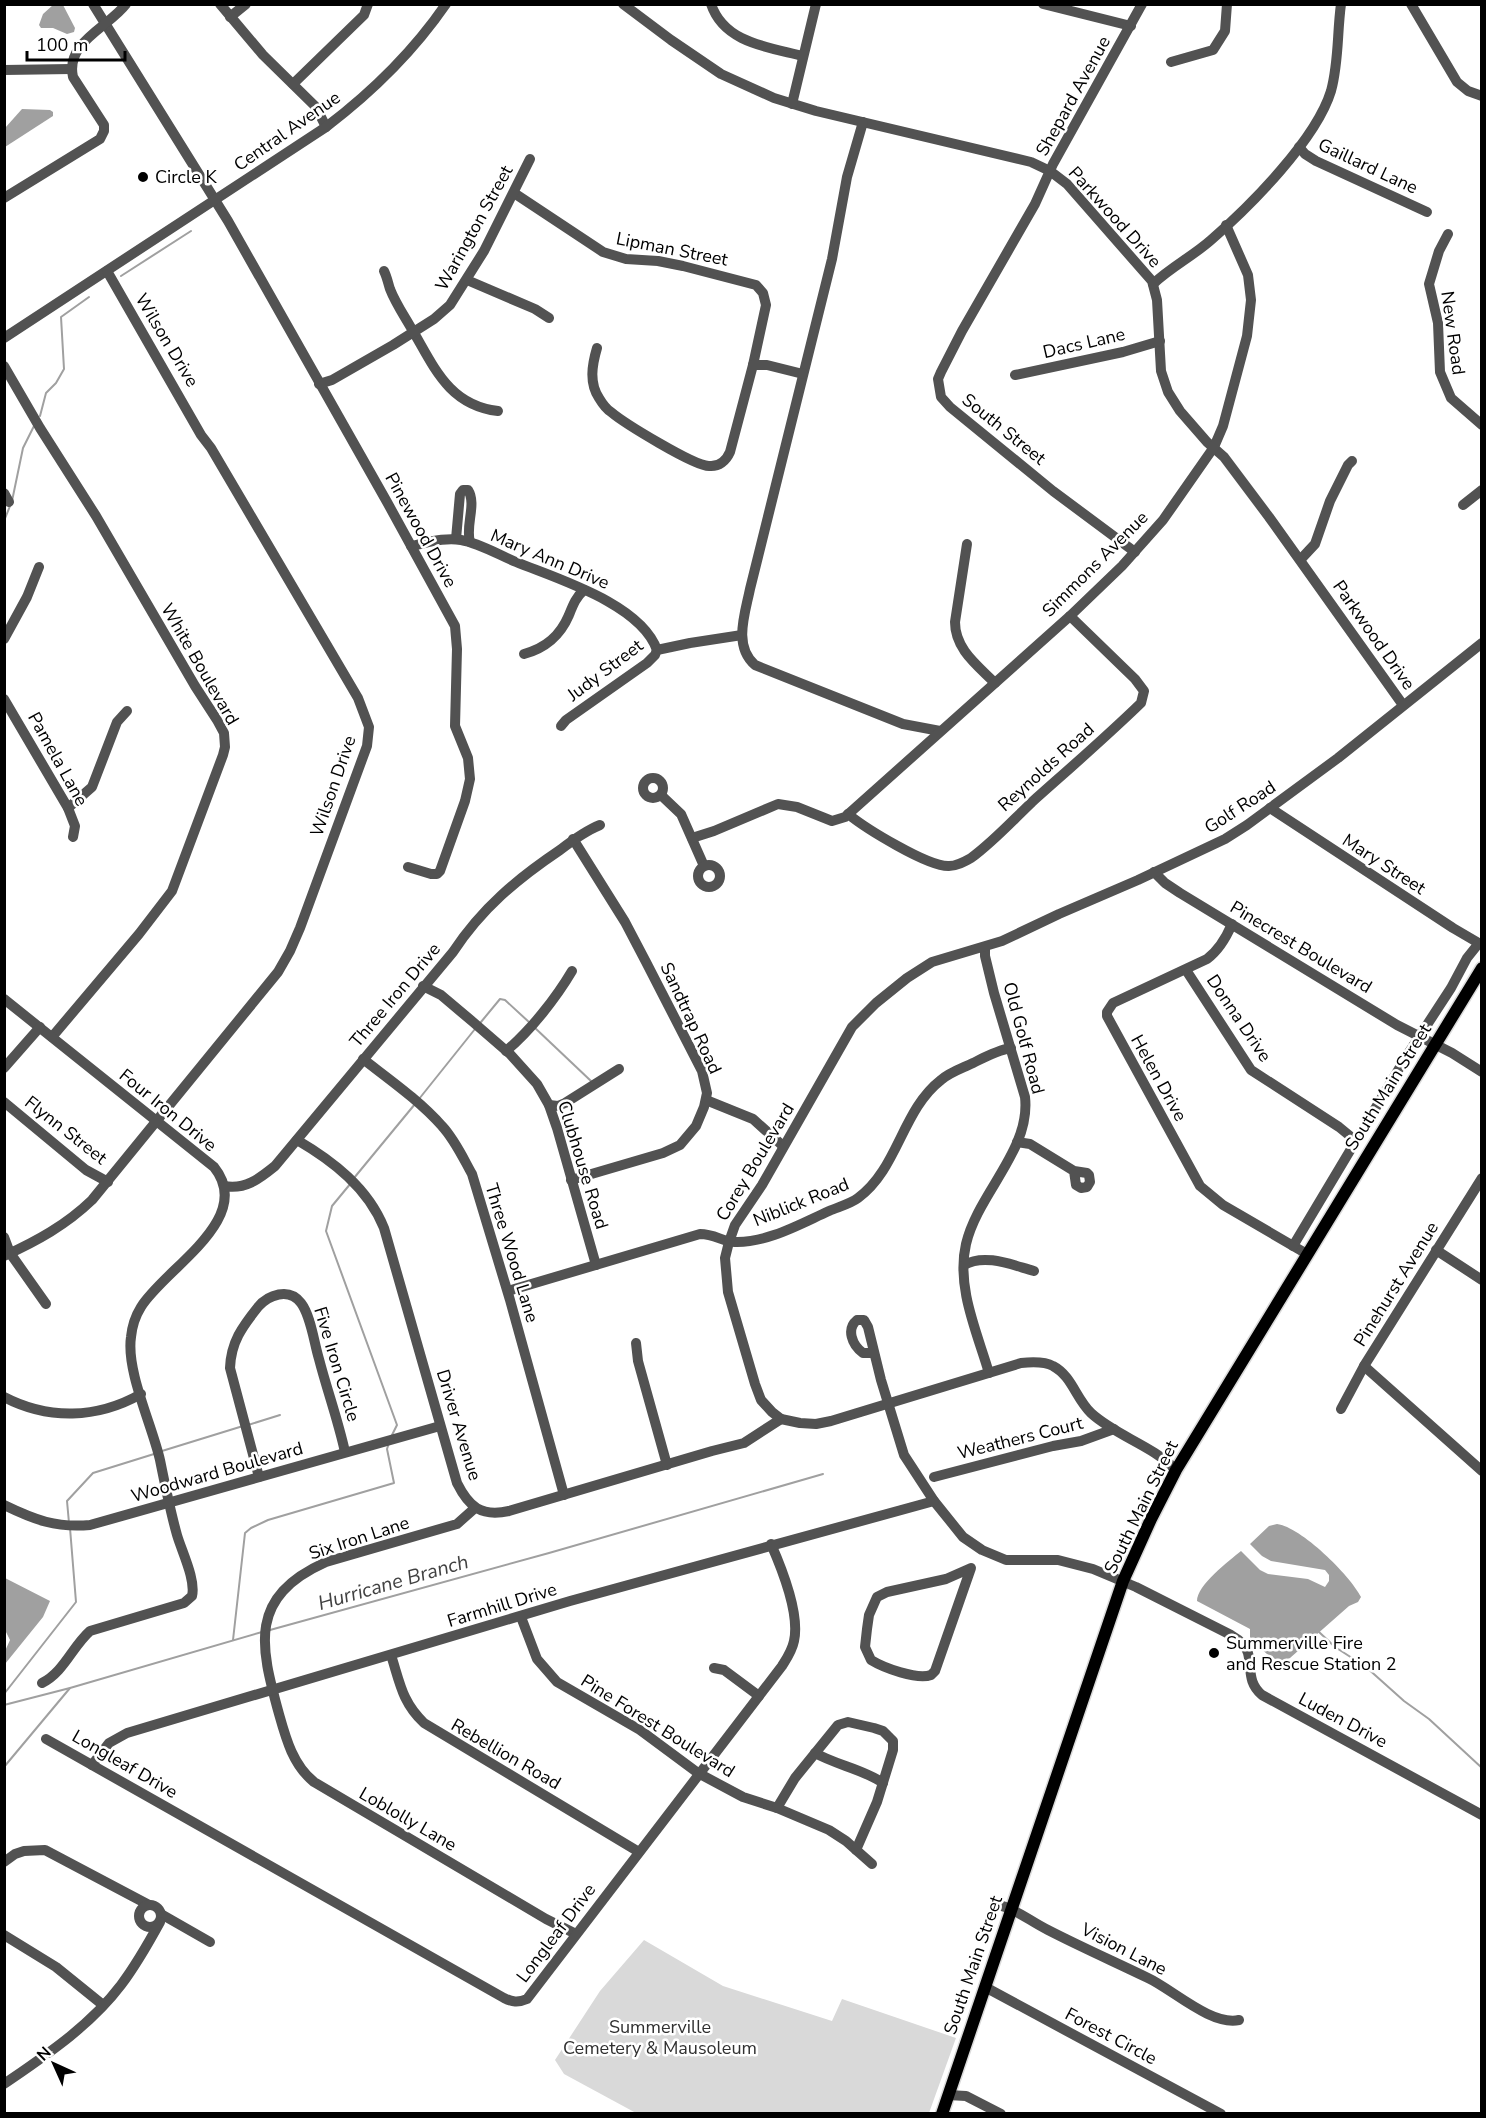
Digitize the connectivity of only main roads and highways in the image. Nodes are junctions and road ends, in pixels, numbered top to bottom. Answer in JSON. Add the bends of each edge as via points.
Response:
{"nodes":[{"id":1,"x":1482,"y":968,"type":"edge"},
{"id":2,"x":942,"y":2114,"type":"edge"}],
"edges":[{"from":1,"to":2,"type":"main road","name":"South Main Street","via":[[1176,1470],[1151,1519],[1123,1581]]}]}
